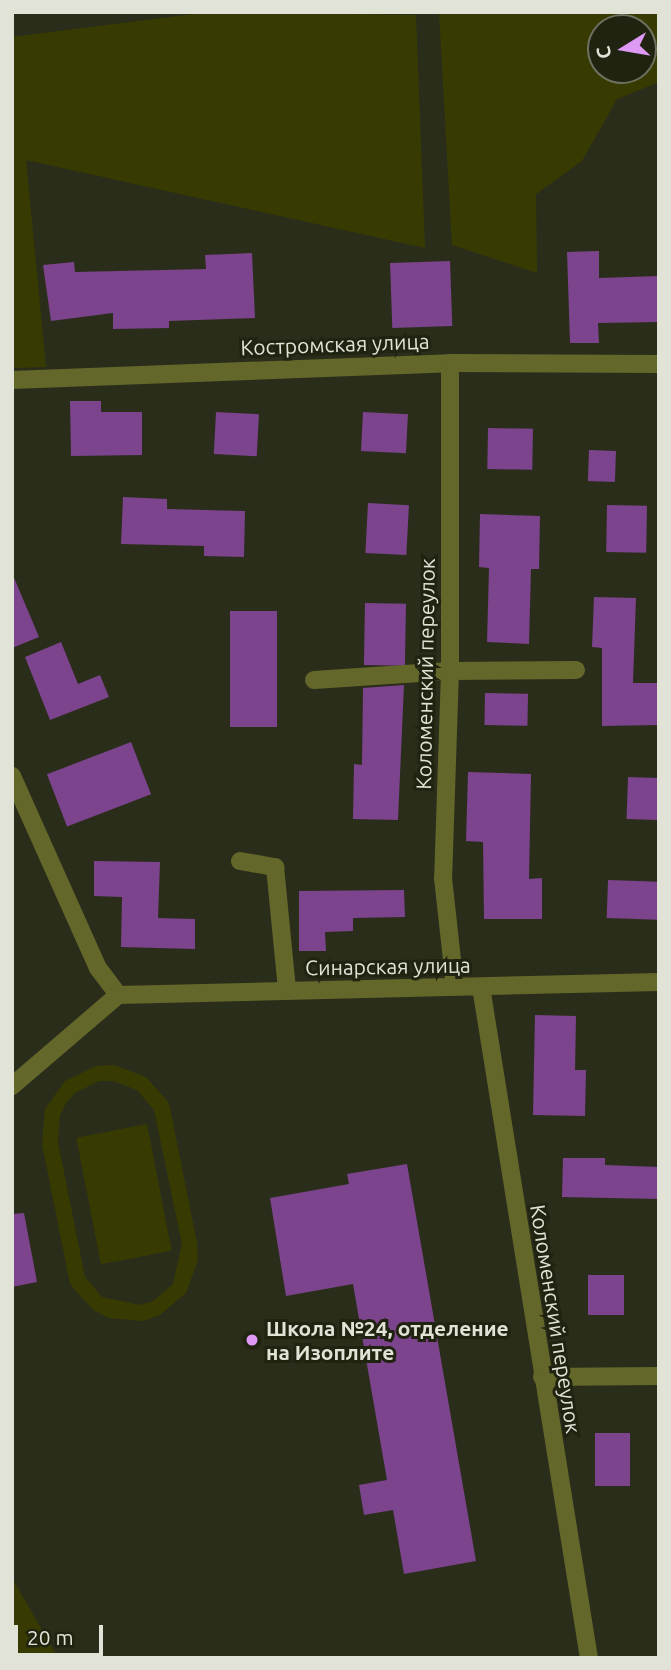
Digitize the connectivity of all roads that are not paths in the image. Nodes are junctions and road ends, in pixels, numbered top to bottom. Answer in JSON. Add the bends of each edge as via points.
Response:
{"nodes":[{"id":1,"x":450,"y":363,"type":"junction"},
{"id":2,"x":659,"y":364,"type":"edge"},
{"id":3,"x":12,"y":380,"type":"edge"},
{"id":4,"x":576,"y":670,"type":"dead end"},
{"id":5,"x":450,"y":671,"type":"junction"},
{"id":6,"x":314,"y":680,"type":"dead end"},
{"id":7,"x":12,"y":776,"type":"edge"},
{"id":8,"x":240,"y":861,"type":"dead end"},
{"id":9,"x":659,"y":982,"type":"edge"},
{"id":10,"x":455,"y":986,"type":"junction"},
{"id":11,"x":481,"y":987,"type":"junction"},
{"id":12,"x":287,"y":990,"type":"junction"},
{"id":13,"x":118,"y":995,"type":"junction"},
{"id":14,"x":12,"y":1086,"type":"edge"},
{"id":15,"x":659,"y":1376,"type":"edge"},
{"id":16,"x":541,"y":1377,"type":"junction"},
{"id":17,"x":589,"y":1658,"type":"edge"}],
"edges":[{"from":1,"to":2,"type":"street","name":"Костромская улица"},
{"from":1,"to":3,"type":"street","name":"Костромская улица"},
{"from":1,"to":5,"type":"street","name":"Коломенский переулок"},
{"from":4,"to":5,"type":"street"},
{"from":5,"to":6,"type":"street"},
{"from":5,"to":10,"type":"street","name":"Коломенский переулок","via":[[443,878]]},
{"from":7,"to":13,"type":"street","via":[[98,968]]},
{"from":8,"to":12,"type":"street","via":[[275,867]]},
{"from":9,"to":11,"type":"street","name":"Синарская улица"},
{"from":10,"to":11,"type":"street","name":"Синарская улица"},
{"from":10,"to":12,"type":"street","name":"Синарская улица"},
{"from":11,"to":16,"type":"street","name":"Коломенский переулок"},
{"from":12,"to":13,"type":"street","name":"Синарская улица"},
{"from":13,"to":14,"type":"street"},
{"from":15,"to":16,"type":"street"},
{"from":16,"to":17,"type":"street","name":"Коломенский переулок"}]}
